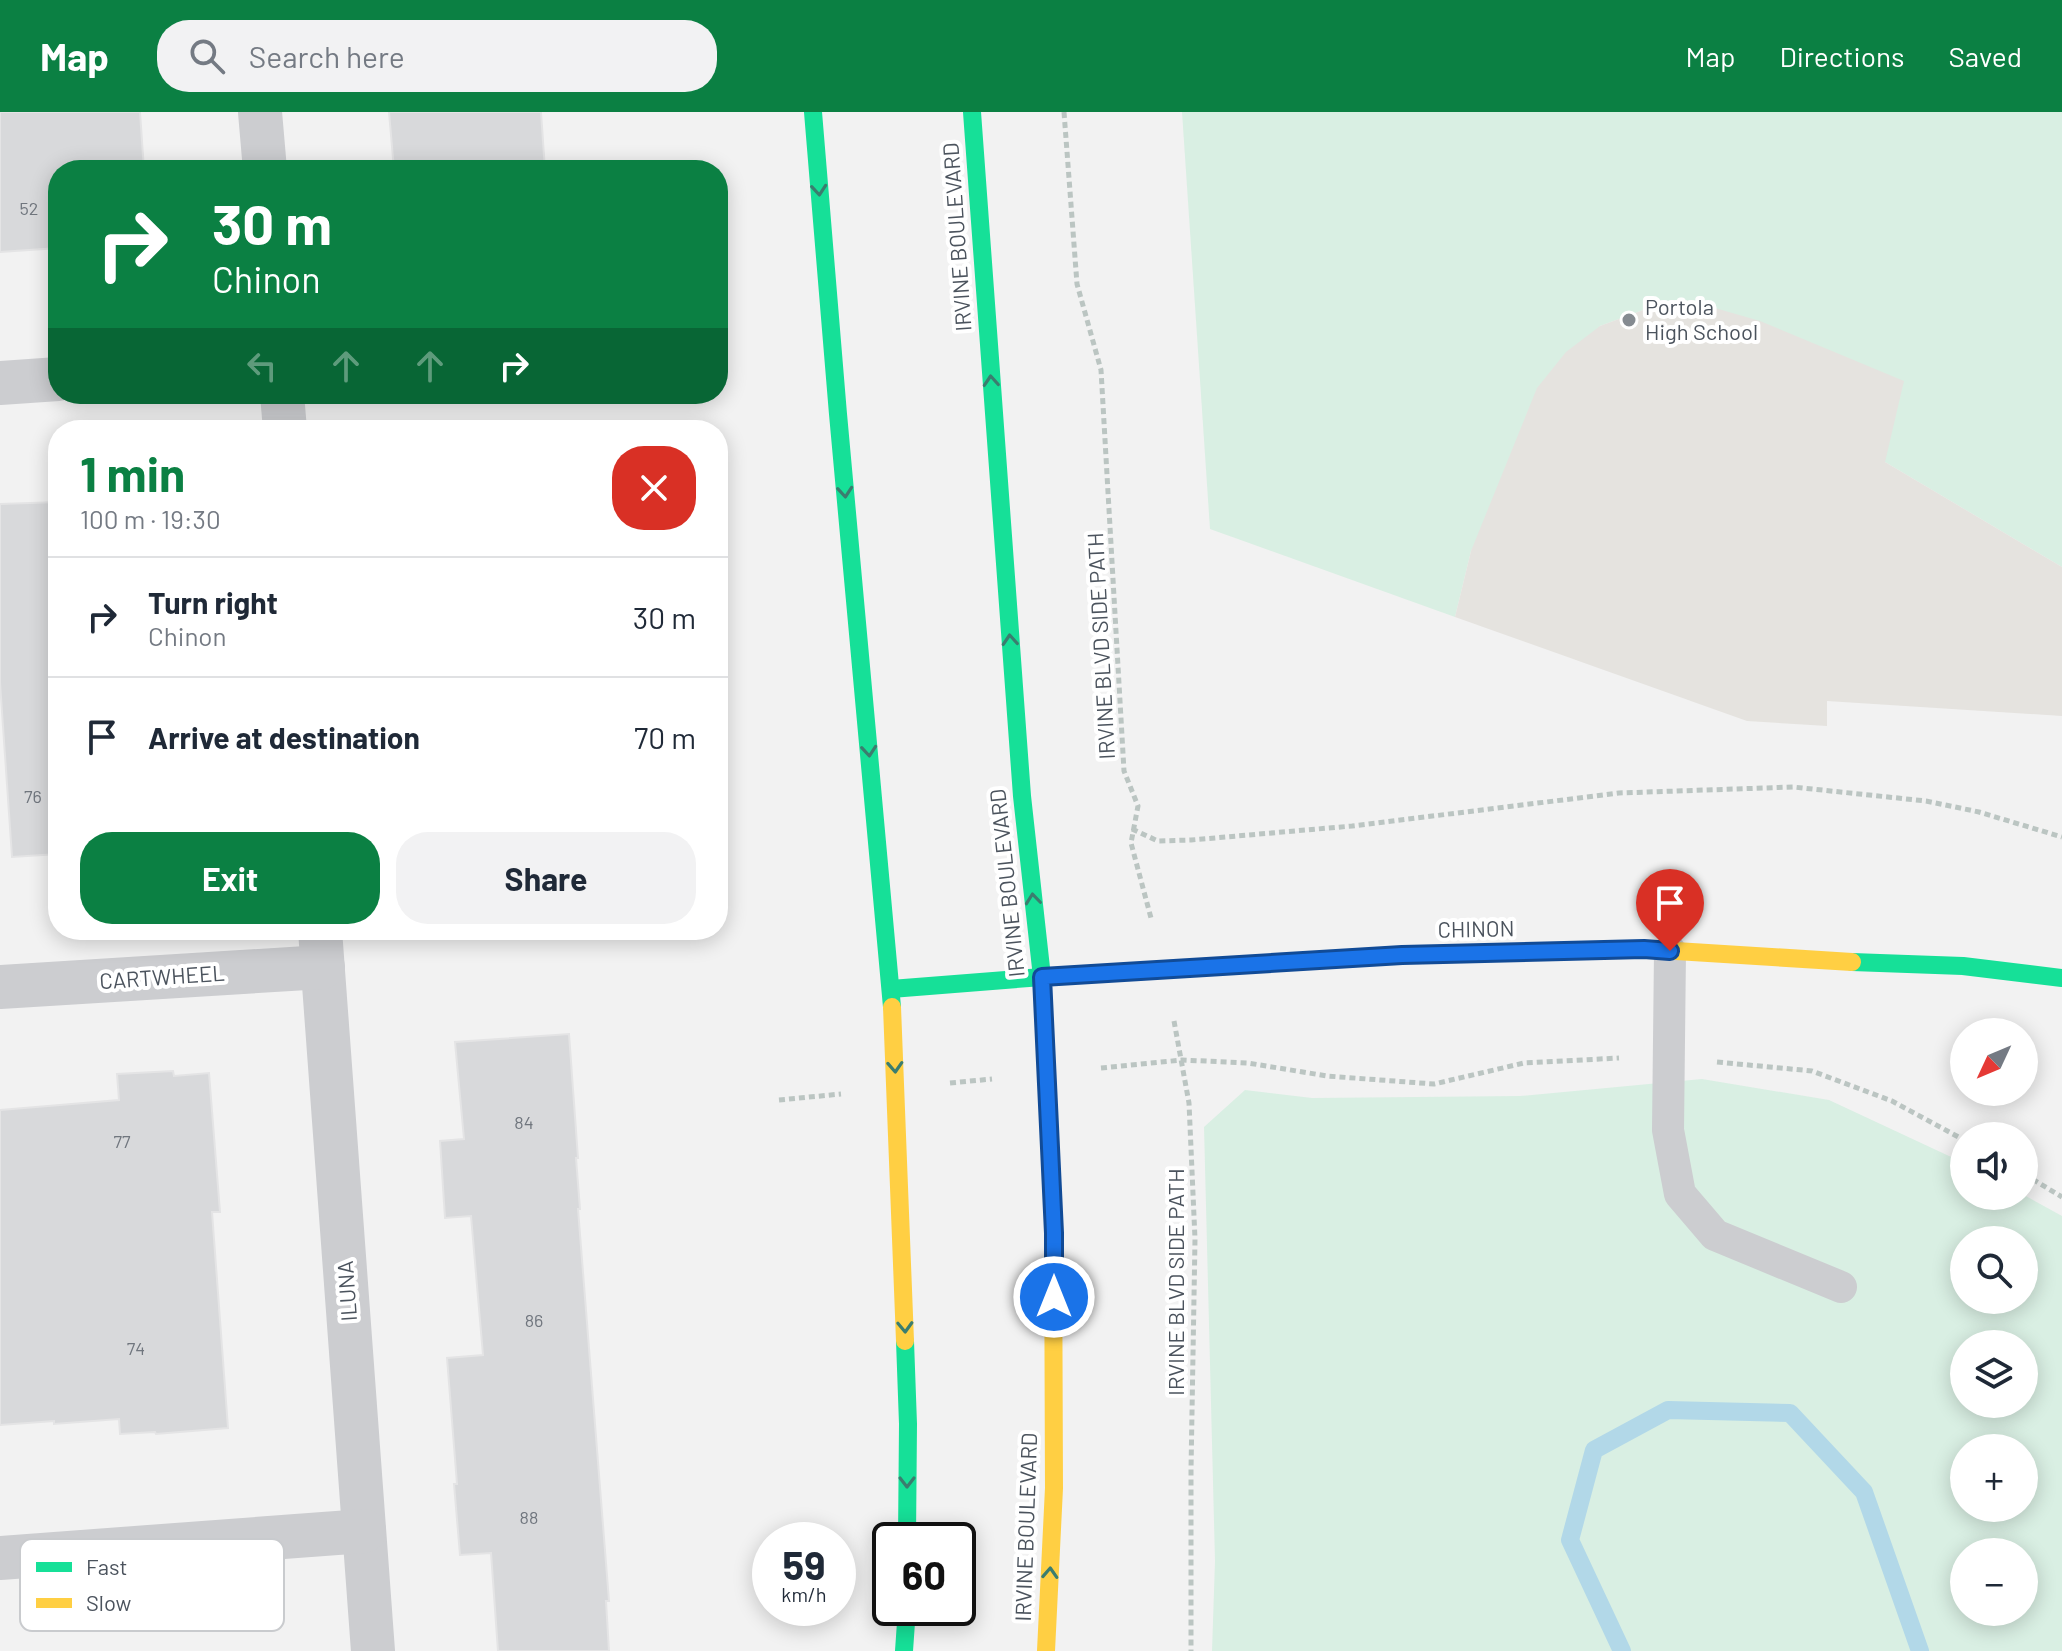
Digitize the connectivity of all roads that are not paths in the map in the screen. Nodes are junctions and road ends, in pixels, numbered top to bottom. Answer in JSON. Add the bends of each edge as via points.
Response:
{"nodes":[{"id":1,"x":260,"y":112,"type":"edge"},
{"id":2,"x":813,"y":112,"type":"edge"},
{"id":3,"x":972,"y":112,"type":"edge"},
{"id":4,"x":264,"y":160,"type":"edge"},
{"id":5,"x":48,"y":380,"type":"edge"},
{"id":6,"x":0,"y":383,"type":"edge"},
{"id":7,"x":322,"y":948,"type":"edge"},
{"id":8,"x":1670,"y":951,"type":"junction"},
{"id":9,"x":1042,"y":977,"type":"junction"},
{"id":10,"x":2062,"y":978,"type":"edge"},
{"id":11,"x":0,"y":987,"type":"edge"},
{"id":12,"x":891,"y":989,"type":"junction"},
{"id":13,"x":1841,"y":1287,"type":"dead end"},
{"id":14,"x":907,"y":1522,"type":"edge"},
{"id":15,"x":364,"y":1531,"type":"junction"},
{"id":16,"x":256,"y":1539,"type":"edge"},
{"id":17,"x":20,"y":1557,"type":"edge"},
{"id":18,"x":0,"y":1558,"type":"edge"},
{"id":19,"x":906,"y":1626,"type":"edge"},
{"id":20,"x":373,"y":1651,"type":"edge"},
{"id":21,"x":904,"y":1651,"type":"edge"},
{"id":22,"x":1046,"y":1651,"type":"edge"}],
"edges":[{"from":1,"to":4,"type":"street"},
{"from":2,"to":12,"type":"main road","one_way":true},
{"from":9,"to":3,"type":"main road","name":"IRVINE BOULEVARD","one_way":true,"via":[[1022,796]]},
{"from":5,"to":6,"type":"street"},
{"from":7,"to":11,"type":"street","name":"CARTWHEEL"},
{"from":7,"to":15,"type":"street","name":"ILUNA"},
{"from":8,"to":9,"type":"main road","name":"CHINON","via":[[1402,955]]},
{"from":8,"to":10,"type":"main road","name":"CHINON","via":[[1963,966]]},
{"from":8,"to":13,"type":"lane","via":[[1668,1130],[1680,1194],[1715,1235]]},
{"from":9,"to":12,"type":"main road","name":"CHINON"},
{"from":22,"to":9,"type":"main road","name":"IRVINE BOULEVARD","one_way":true,"via":[[1054,1488],[1054,1233]]},
{"from":12,"to":14,"type":"main road","one_way":true},
{"from":15,"to":16,"type":"street"},
{"from":15,"to":20,"type":"street","name":"ILUNA"},
{"from":17,"to":18,"type":"street"},
{"from":19,"to":21,"type":"main road"}]}
